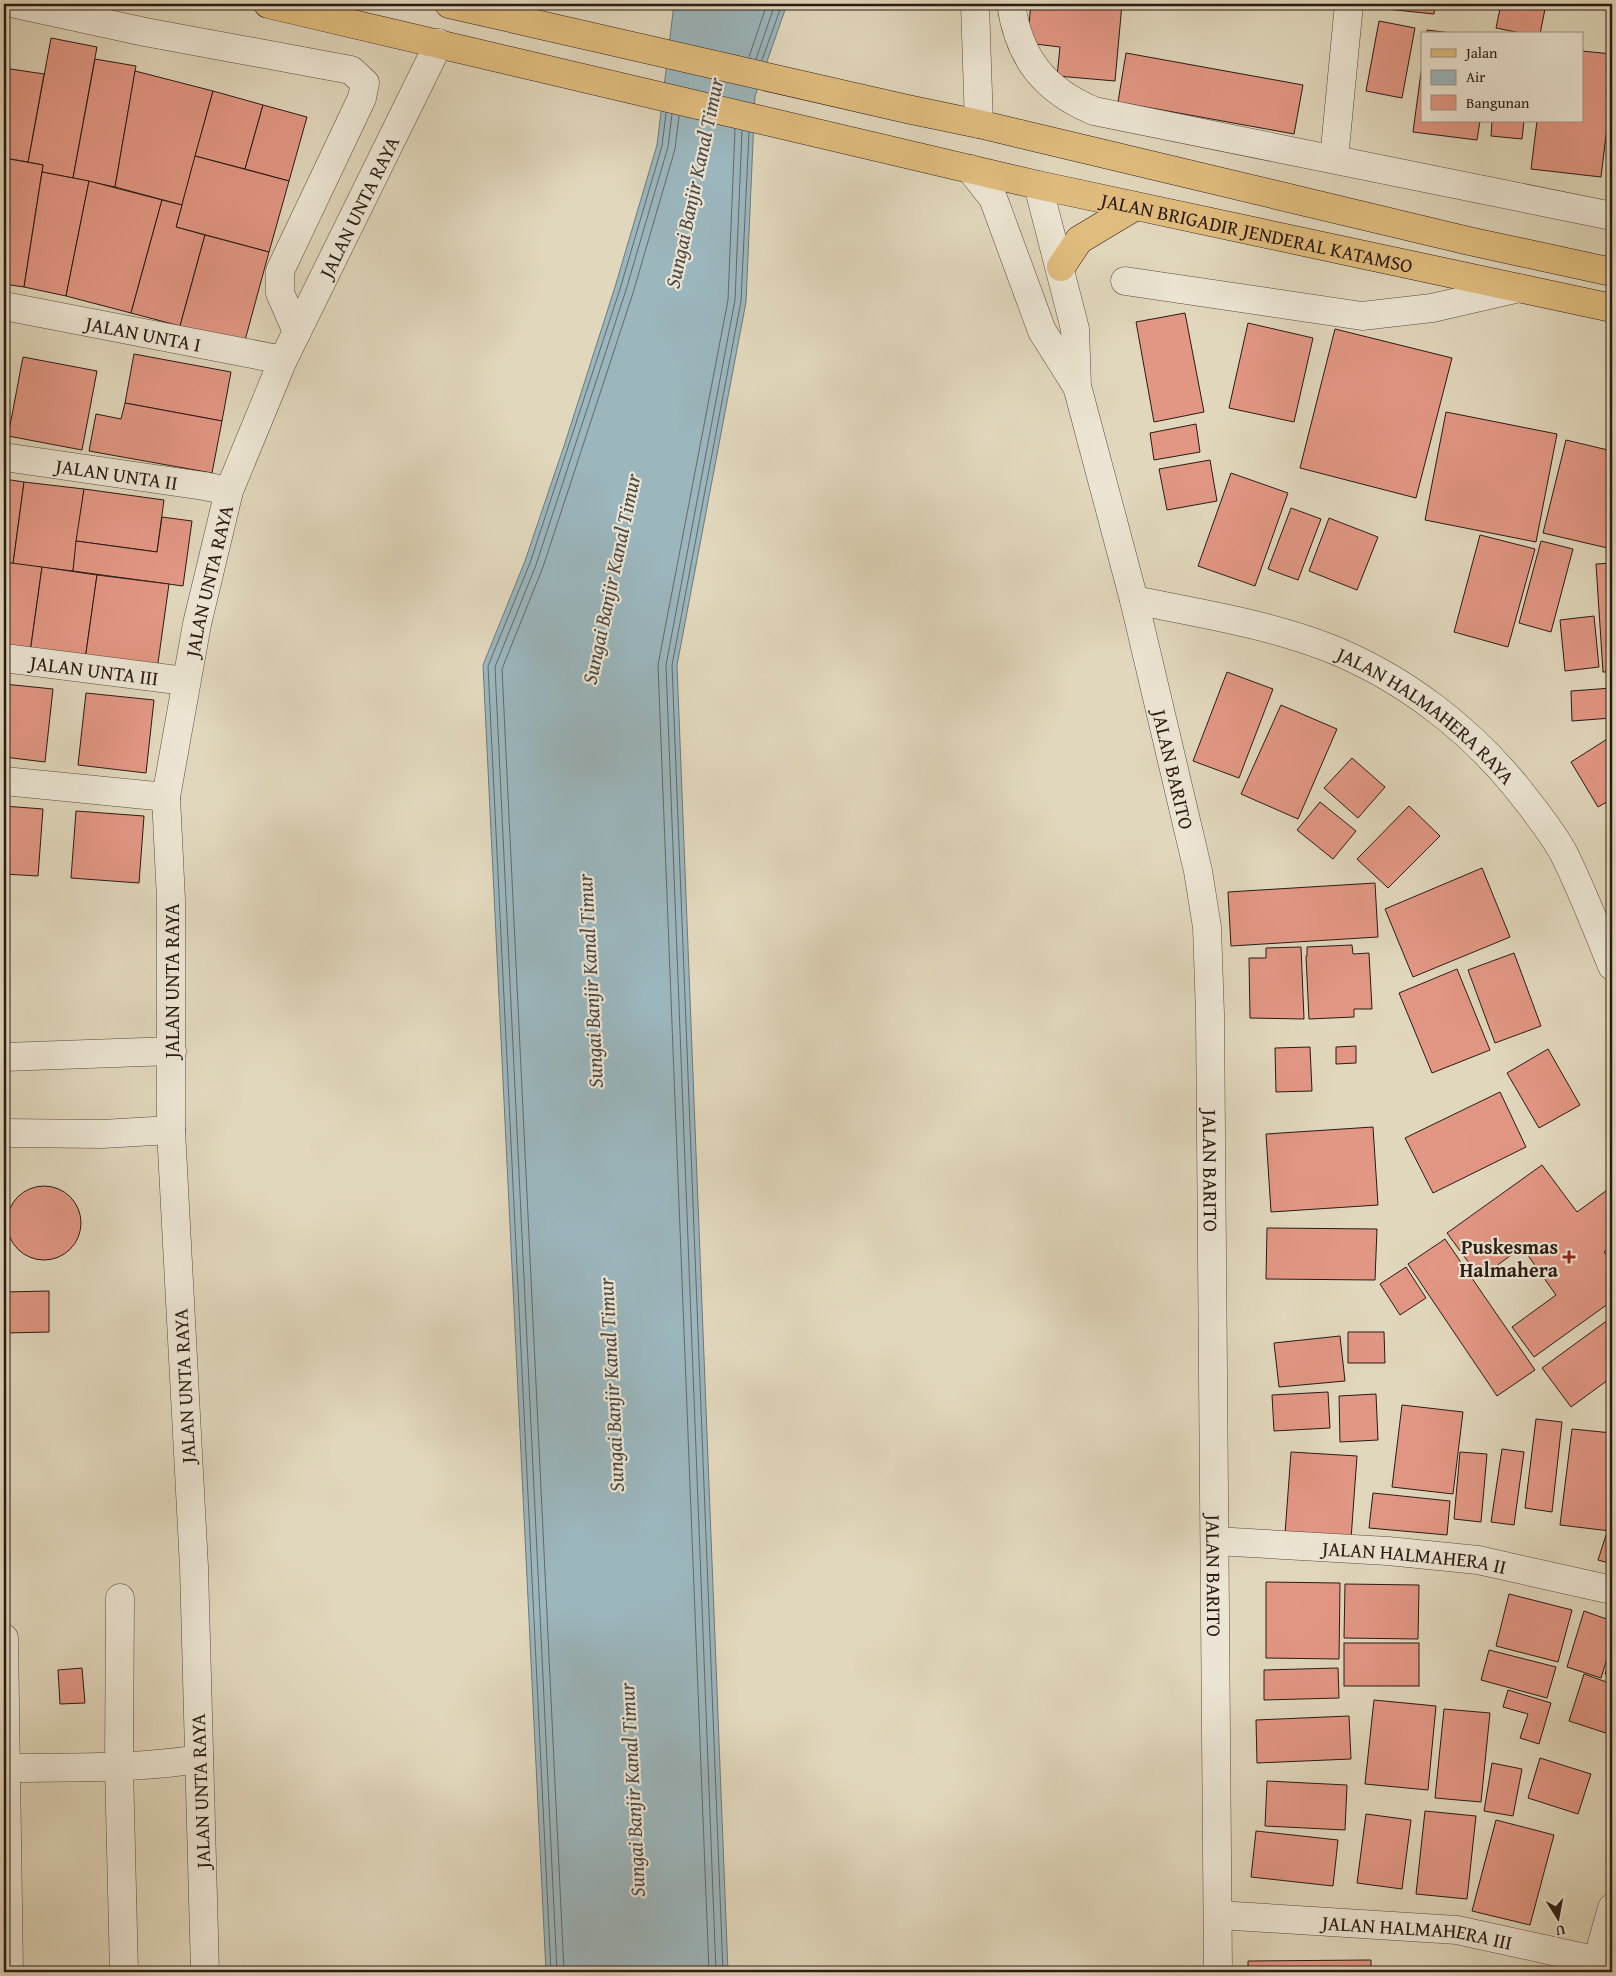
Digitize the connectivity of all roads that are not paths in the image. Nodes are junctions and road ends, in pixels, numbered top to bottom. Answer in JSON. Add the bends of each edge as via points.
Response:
{"nodes":[{"id":1,"x":16,"y":4,"type":"edge"},
{"id":2,"x":268,"y":4,"type":"edge"},
{"id":3,"x":449,"y":4,"type":"edge"},
{"id":4,"x":975,"y":4,"type":"edge"},
{"id":5,"x":1011,"y":4,"type":"edge"},
{"id":6,"x":1349,"y":4,"type":"edge"},
{"id":7,"x":439,"y":43,"type":"junction"},
{"id":8,"x":979,"y":124,"type":"junction"},
{"id":9,"x":1334,"y":159,"type":"junction"},
{"id":10,"x":970,"y":169,"type":"junction"},
{"id":11,"x":1038,"y":185,"type":"junction"},
{"id":12,"x":1134,"y":206,"type":"junction"},
{"id":13,"x":1612,"y":216,"type":"edge"},
{"id":14,"x":1061,"y":267,"type":"junction"},
{"id":15,"x":1612,"y":272,"type":"edge"},
{"id":16,"x":1126,"y":281,"type":"dead end"},
{"id":17,"x":1519,"y":288,"type":"junction"},
{"id":18,"x":4,"y":306,"type":"edge"},
{"id":19,"x":1612,"y":308,"type":"edge"},
{"id":20,"x":297,"y":332,"type":"junction"},
{"id":21,"x":283,"y":360,"type":"junction"},
{"id":22,"x":1077,"y":386,"type":"junction"},
{"id":23,"x":4,"y":457,"type":"edge"},
{"id":24,"x":230,"y":492,"type":"junction"},
{"id":25,"x":1134,"y":600,"type":"junction"},
{"id":26,"x":4,"y":658,"type":"edge"},
{"id":27,"x":185,"y":681,"type":"junction"},
{"id":28,"x":4,"y":781,"type":"edge"},
{"id":29,"x":166,"y":797,"type":"junction"},
{"id":30,"x":1610,"y":955,"type":"edge"},
{"id":31,"x":172,"y":1051,"type":"junction"},
{"id":32,"x":4,"y":1057,"type":"edge"},
{"id":33,"x":171,"y":1130,"type":"junction"},
{"id":34,"x":4,"y":1133,"type":"edge"},
{"id":35,"x":1215,"y":1541,"type":"junction"},
{"id":36,"x":1612,"y":1590,"type":"edge"},
{"id":37,"x":120,"y":1598,"type":"dead end"},
{"id":38,"x":4,"y":1638,"type":"edge"},
{"id":39,"x":199,"y":1759,"type":"junction"},
{"id":40,"x":119,"y":1767,"type":"junction"},
{"id":41,"x":7,"y":1768,"type":"junction"},
{"id":42,"x":1612,"y":1908,"type":"edge"},
{"id":43,"x":1218,"y":1915,"type":"junction"},
{"id":44,"x":1605,"y":1962,"type":"edge"},
{"id":45,"x":9,"y":1972,"type":"edge"},
{"id":46,"x":124,"y":1972,"type":"edge"},
{"id":47,"x":205,"y":1972,"type":"edge"},
{"id":48,"x":1218,"y":1972,"type":"edge"}],
"edges":[{"from":1,"to":20,"type":"street","via":[[145,32],[351,70],[365,83],[362,98],[280,271],[280,293]]},
{"from":2,"to":7,"type":"main road","name":"JALAN BRIGADIR JENDERAL KATAMSO"},
{"from":3,"to":8,"type":"main road","name":"JALAN BRIGADIR JENDERAL KATAMSO"},
{"from":4,"to":8,"type":"street"},
{"from":5,"to":9,"type":"street","via":[[1022,48],[1052,87],[1073,102],[1094,111]]},
{"from":6,"to":9,"type":"street"},
{"from":7,"to":10,"type":"main road","name":"JALAN BRIGADIR JENDERAL KATAMSO"},
{"from":7,"to":20,"type":"street","name":"JALAN UNTA RAYA"},
{"from":8,"to":15,"type":"main road","name":"JALAN BRIGADIR JENDERAL KATAMSO","via":[[1470,242]]},
{"from":9,"to":13,"type":"street"},
{"from":10,"to":11,"type":"main road","name":"JALAN BRIGADIR JENDERAL KATAMSO"},
{"from":10,"to":22,"type":"street","via":[[993,198],[1042,331]]},
{"from":11,"to":12,"type":"main road","name":"JALAN BRIGADIR JENDERAL KATAMSO"},
{"from":11,"to":14,"type":"street"},
{"from":12,"to":14,"type":"main road","via":[[1079,240]]},
{"from":12,"to":17,"type":"main road","name":"JALAN BRIGADIR JENDERAL KATAMSO"},
{"from":14,"to":22,"type":"street","via":[[1075,329]]},
{"from":16,"to":17,"type":"street","via":[[1362,316],[1432,308]]},
{"from":17,"to":19,"type":"main road","name":"JALAN BRIGADIR JENDERAL KATAMSO"},
{"from":18,"to":21,"type":"street","name":"JALAN UNTA I"},
{"from":20,"to":21,"type":"street","name":"JALAN UNTA RAYA"},
{"from":21,"to":24,"type":"street","name":"JALAN UNTA RAYA"},
{"from":22,"to":25,"type":"street","name":"JALAN BARITO"},
{"from":23,"to":24,"type":"street","name":"JALAN UNTA II"},
{"from":24,"to":27,"type":"street","name":"JALAN UNTA RAYA"},
{"from":25,"to":30,"type":"street","name":"JALAN HALMAHERA RAYA","via":[[1232,620],[1329,648],[1384,675],[1439,712],[1482,747],[1537,814],[1563,853]]},
{"from":25,"to":35,"type":"street","name":"JALAN BARITO","via":[[1198,870],[1207,927]]},
{"from":26,"to":27,"type":"street","name":"JALAN UNTA III"},
{"from":27,"to":29,"type":"street","name":"JALAN UNTA RAYA"},
{"from":28,"to":29,"type":"street"},
{"from":29,"to":31,"type":"street","name":"JALAN UNTA RAYA","via":[[171,900]]},
{"from":31,"to":32,"type":"street"},
{"from":31,"to":33,"type":"street","name":"JALAN UNTA RAYA"},
{"from":33,"to":34,"type":"street","via":[[102,1134]]},
{"from":33,"to":39,"type":"street","name":"JALAN UNTA RAYA","via":[[194,1567]]},
{"from":35,"to":36,"type":"street","name":"JALAN HALMAHERA II","via":[[1478,1560]]},
{"from":35,"to":43,"type":"street","name":"JALAN BARITO"},
{"from":37,"to":40,"type":"street"},
{"from":38,"to":41,"type":"street"},
{"from":39,"to":40,"type":"street","via":[[165,1765]]},
{"from":39,"to":47,"type":"street","name":"JALAN UNTA RAYA"},
{"from":40,"to":41,"type":"street"},
{"from":40,"to":46,"type":"street"},
{"from":41,"to":45,"type":"street"},
{"from":42,"to":44,"type":"street"},
{"from":43,"to":44,"type":"street","name":"JALAN HALMAHERA III","via":[[1457,1930]]},
{"from":43,"to":48,"type":"street","name":"JALAN BARITO"}]}
